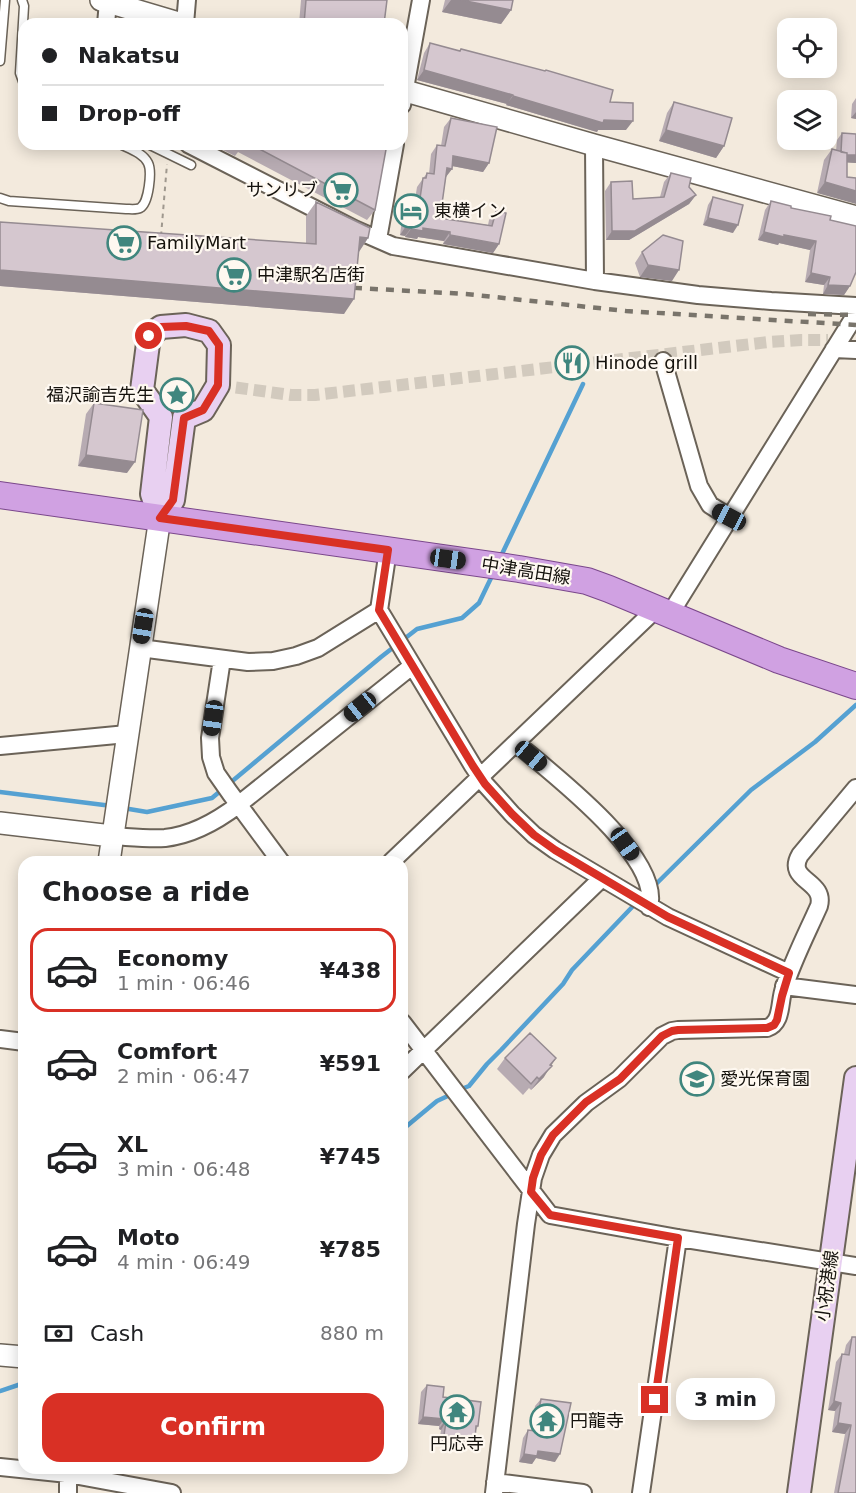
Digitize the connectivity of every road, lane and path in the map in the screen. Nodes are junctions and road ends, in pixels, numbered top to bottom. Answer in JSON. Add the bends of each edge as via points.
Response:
{"nodes":[{"id":1,"x":5,"y":0,"type":"edge"},
{"id":2,"x":22,"y":0,"type":"edge"},
{"id":3,"x":187,"y":0,"type":"edge"},
{"id":4,"x":421,"y":0,"type":"edge"},
{"id":5,"x":104,"y":1,"type":"edge"},
{"id":6,"x":24,"y":18,"type":"edge"},
{"id":7,"x":105,"y":18,"type":"edge"},
{"id":8,"x":162,"y":18,"type":"edge"},
{"id":9,"x":184,"y":18,"type":"edge"},
{"id":10,"x":0,"y":61,"type":"edge"},
{"id":11,"x":408,"y":69,"type":"edge"},
{"id":12,"x":408,"y":96,"type":"edge"},
{"id":13,"x":594,"y":145,"type":"junction"},
{"id":14,"x":131,"y":150,"type":"edge"},
{"id":15,"x":160,"y":150,"type":"edge"},
{"id":16,"x":200,"y":150,"type":"edge"},
{"id":17,"x":394,"y":150,"type":"edge"},
{"id":18,"x":167,"y":164,"type":"dead end"},
{"id":19,"x":191,"y":165,"type":"dead end"},
{"id":20,"x":0,"y":198,"type":"edge"},
{"id":21,"x":856,"y":217,"type":"edge"},
{"id":22,"x":161,"y":236,"type":"edge"},
{"id":23,"x":378,"y":239,"type":"junction"},
{"id":24,"x":596,"y":281,"type":"junction"},
{"id":25,"x":856,"y":306,"type":"edge"},
{"id":26,"x":856,"y":314,"type":"edge"},
{"id":27,"x":834,"y":349,"type":"junction"},
{"id":28,"x":856,"y":350,"type":"edge"},
{"id":29,"x":663,"y":361,"type":"dead end"},
{"id":30,"x":0,"y":495,"type":"edge"},
{"id":31,"x":729,"y":517,"type":"junction"},
{"id":32,"x":160,"y":518,"type":"junction"},
{"id":33,"x":388,"y":550,"type":"junction"},
{"id":34,"x":379,"y":610,"type":"junction"},
{"id":35,"x":663,"y":611,"type":"junction"},
{"id":36,"x":140,"y":648,"type":"junction"},
{"id":37,"x":222,"y":658,"type":"junction"},
{"id":38,"x":412,"y":666,"type":"junction"},
{"id":39,"x":856,"y":686,"type":"edge"},
{"id":40,"x":127,"y":735,"type":"junction"},
{"id":41,"x":516,"y":743,"type":"junction"},
{"id":42,"x":0,"y":746,"type":"edge"},
{"id":43,"x":480,"y":777,"type":"junction"},
{"id":44,"x":856,"y":788,"type":"edge"},
{"id":45,"x":238,"y":805,"type":"junction"},
{"id":46,"x":0,"y":823,"type":"edge"},
{"id":47,"x":112,"y":836,"type":"junction"},
{"id":48,"x":110,"y":856,"type":"edge"},
{"id":49,"x":276,"y":856,"type":"edge"},
{"id":50,"x":397,"y":856,"type":"edge"},
{"id":51,"x":602,"y":878,"type":"junction"},
{"id":52,"x":649,"y":906,"type":"junction"},
{"id":53,"x":787,"y":980,"type":"junction"},
{"id":54,"x":856,"y":995,"type":"edge"},
{"id":55,"x":408,"y":1030,"type":"edge"},
{"id":56,"x":0,"y":1039,"type":"edge"},
{"id":57,"x":18,"y":1041,"type":"edge"},
{"id":58,"x":424,"y":1051,"type":"junction"},
{"id":59,"x":408,"y":1066,"type":"edge"},
{"id":60,"x":856,"y":1078,"type":"edge"},
{"id":61,"x":531,"y":1192,"type":"junction"},
{"id":62,"x":678,"y":1238,"type":"junction"},
{"id":63,"x":831,"y":1261,"type":"junction"},
{"id":64,"x":856,"y":1266,"type":"edge"},
{"id":65,"x":0,"y":1355,"type":"edge"},
{"id":66,"x":18,"y":1356,"type":"edge"},
{"id":67,"x":0,"y":1467,"type":"edge"},
{"id":68,"x":18,"y":1468,"type":"edge"},
{"id":69,"x":68,"y":1474,"type":"edge"},
{"id":70,"x":82,"y":1474,"type":"edge"},
{"id":71,"x":494,"y":1487,"type":"edge"},
{"id":72,"x":68,"y":1493,"type":"edge"},
{"id":73,"x":172,"y":1493,"type":"edge"},
{"id":74,"x":583,"y":1493,"type":"edge"},
{"id":75,"x":641,"y":1493,"type":"edge"},
{"id":76,"x":799,"y":1493,"type":"edge"}],
"edges":[{"from":1,"to":10,"type":"lane"},
{"from":2,"to":6,"type":"lane"},
{"from":3,"to":9,"type":"street"},
{"from":4,"to":11,"type":"street"},
{"from":5,"to":7,"type":"street"},
{"from":5,"to":8,"type":"street"},
{"from":12,"to":13,"type":"street"},
{"from":13,"to":21,"type":"street"},
{"from":13,"to":24,"type":"street"},
{"from":14,"to":20,"type":"lane","via":[[143,157],[150,172],[147,193],[139,209]]},
{"from":15,"to":19,"type":"lane"},
{"from":16,"to":23,"type":"street"},
{"from":17,"to":23,"type":"street"},
{"from":18,"to":22,"type":"path"},
{"from":23,"to":24,"type":"street","via":[[393,246]]},
{"from":24,"to":25,"type":"street","via":[[708,296]]},
{"from":26,"to":27,"type":"street"},
{"from":27,"to":28,"type":"street"},
{"from":27,"to":31,"type":"street"},
{"from":29,"to":31,"type":"street","via":[[699,486],[710,505]]},
{"from":30,"to":32,"type":"main road","name":"中津高田線"},
{"from":31,"to":35,"type":"street"},
{"from":32,"to":32,"type":"main road","via":[[152,494],[161,417],[142,390],[149,336],[161,327],[186,326],[209,331],[219,345],[218,385],[203,410],[184,418],[173,500]]},
{"from":32,"to":33,"type":"main road","name":"中津高田線"},
{"from":32,"to":36,"type":"street"},
{"from":33,"to":34,"type":"street"},
{"from":33,"to":35,"type":"main road","name":"中津高田線","via":[[587,581]]},
{"from":34,"to":37,"type":"street","via":[[330,641],[296,656],[260,662]]},
{"from":34,"to":38,"type":"street"},
{"from":35,"to":39,"type":"main road","name":"中津高田線","via":[[779,660]]},
{"from":35,"to":41,"type":"street"},
{"from":36,"to":37,"type":"street"},
{"from":36,"to":40,"type":"street"},
{"from":37,"to":45,"type":"street","via":[[210,738],[211,757],[216,773]]},
{"from":38,"to":43,"type":"street"},
{"from":38,"to":45,"type":"street"},
{"from":40,"to":42,"type":"street"},
{"from":40,"to":47,"type":"street"},
{"from":41,"to":43,"type":"street"},
{"from":41,"to":52,"type":"street","via":[[593,808],[617,834],[644,874],[650,890]]},
{"from":43,"to":50,"type":"street"},
{"from":43,"to":51,"type":"street","via":[[534,835]]},
{"from":44,"to":53,"type":"street","via":[[796,864],[798,872],[821,899]]},
{"from":45,"to":47,"type":"street","via":[[204,827],[176,836]]},
{"from":45,"to":49,"type":"street"},
{"from":46,"to":47,"type":"street"},
{"from":47,"to":48,"type":"street"},
{"from":51,"to":52,"type":"street"},
{"from":51,"to":58,"type":"street"},
{"from":52,"to":53,"type":"street"},
{"from":53,"to":54,"type":"street"},
{"from":53,"to":61,"type":"street","via":[[777,1020],[771,1027],[678,1030],[662,1036],[620,1079],[586,1102],[553,1135],[541,1155]]},
{"from":55,"to":58,"type":"street"},
{"from":56,"to":57,"type":"street"},
{"from":58,"to":59,"type":"street"},
{"from":58,"to":61,"type":"street"},
{"from":60,"to":63,"type":"main road","name":"小祝港線"},
{"from":61,"to":62,"type":"street","via":[[550,1215]]},
{"from":61,"to":71,"type":"street"},
{"from":62,"to":63,"type":"street"},
{"from":62,"to":75,"type":"street"},
{"from":63,"to":64,"type":"street"},
{"from":63,"to":76,"type":"main road","name":"小祝港線"},
{"from":65,"to":66,"type":"street"},
{"from":67,"to":68,"type":"street"},
{"from":69,"to":72,"type":"street"},
{"from":70,"to":73,"type":"street"},
{"from":71,"to":74,"type":"street"}]}
